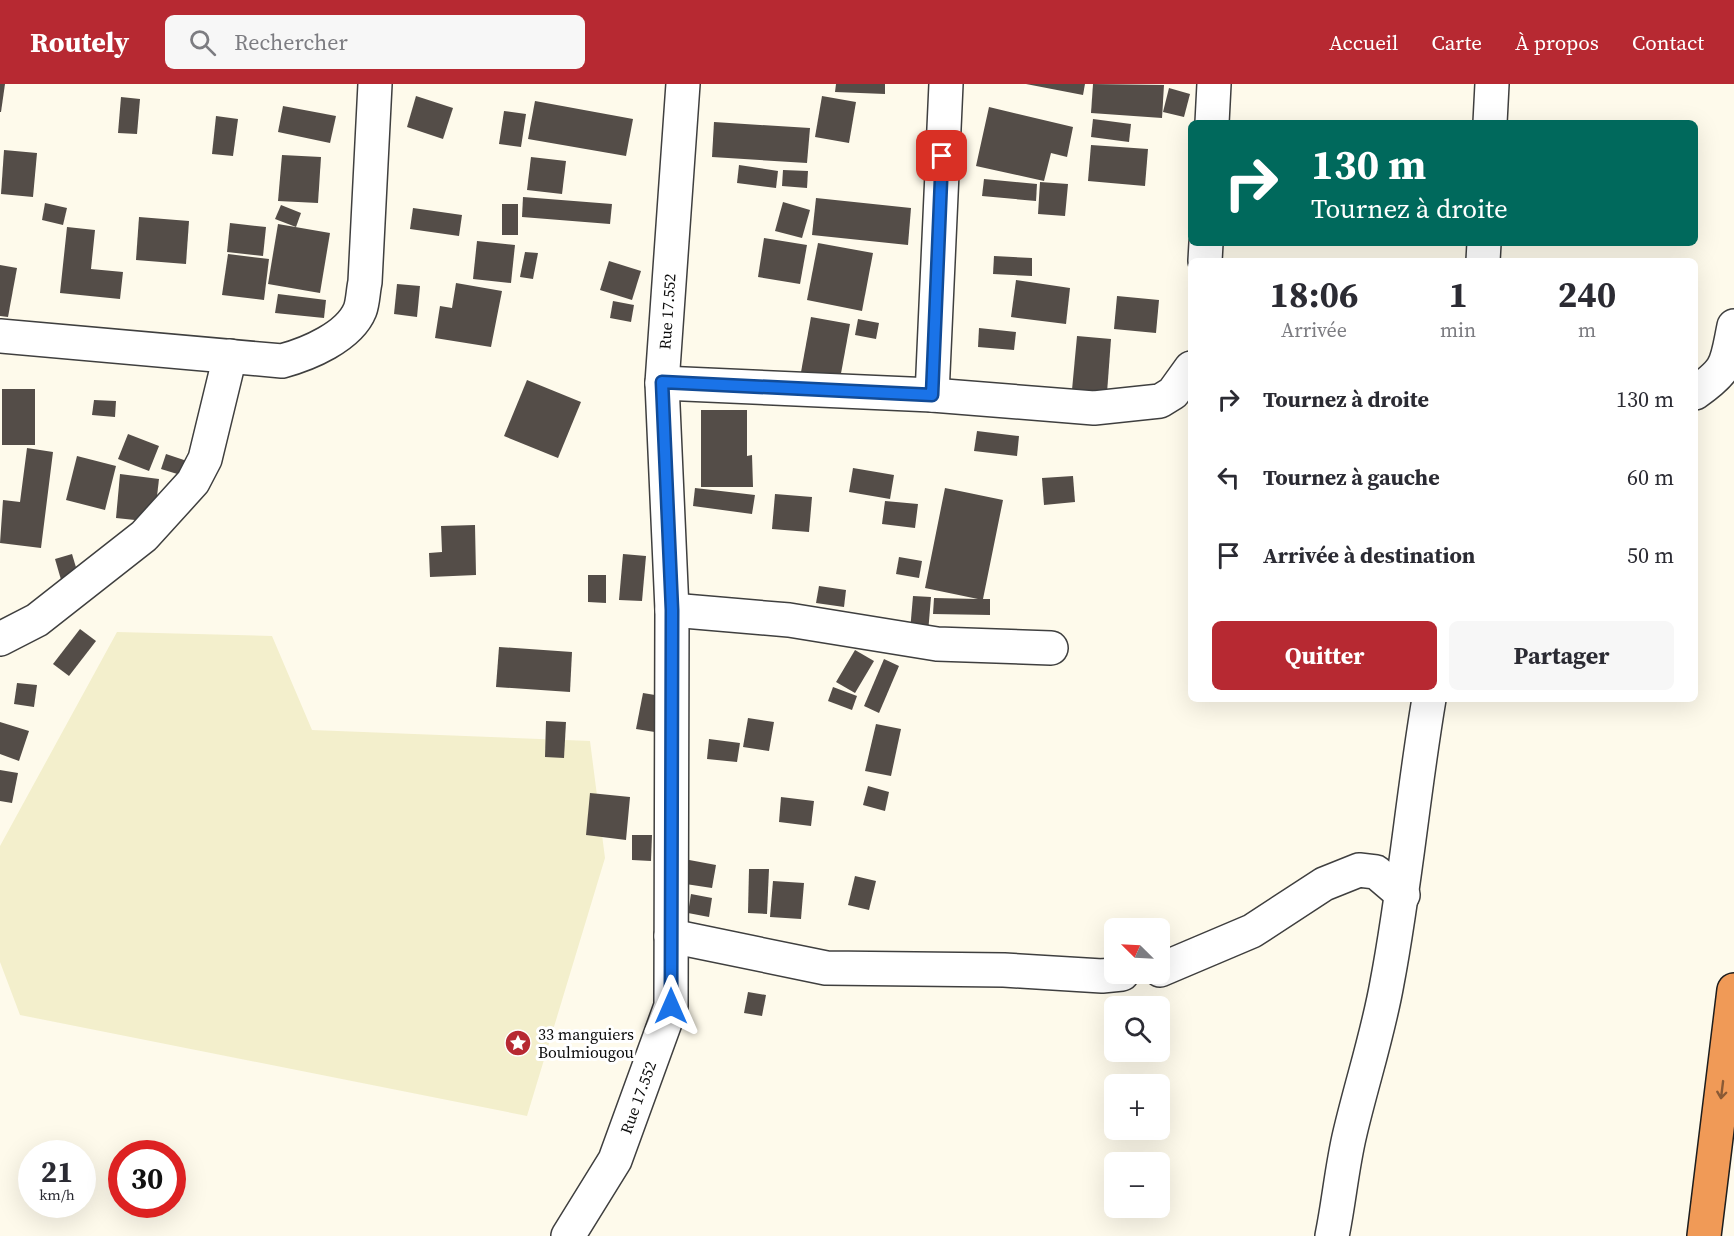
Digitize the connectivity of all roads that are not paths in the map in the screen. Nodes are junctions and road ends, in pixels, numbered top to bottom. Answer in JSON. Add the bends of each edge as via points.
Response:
{"nodes":[{"id":1,"x":375,"y":84,"type":"edge"},
{"id":2,"x":683,"y":84,"type":"edge"},
{"id":3,"x":946,"y":84,"type":"edge"},
{"id":4,"x":1214,"y":84,"type":"edge"},
{"id":5,"x":1492,"y":84,"type":"edge"},
{"id":6,"x":1212,"y":120,"type":"edge"},
{"id":7,"x":1490,"y":120,"type":"edge"},
{"id":8,"x":1734,"y":326,"type":"edge"},
{"id":9,"x":0,"y":336,"type":"edge"},
{"id":10,"x":230,"y":356,"type":"junction"},
{"id":11,"x":1188,"y":372,"type":"edge"},
{"id":12,"x":662,"y":382,"type":"junction"},
{"id":13,"x":1698,"y":391,"type":"edge"},
{"id":14,"x":932,"y":395,"type":"junction"},
{"id":15,"x":672,"y":610,"type":"junction"},
{"id":16,"x":0,"y":639,"type":"edge"},
{"id":17,"x":1051,"y":648,"type":"dead end"},
{"id":18,"x":1428,"y":702,"type":"edge"},
{"id":19,"x":1403,"y":895,"type":"junction"},
{"id":20,"x":671,"y":936,"type":"junction"},
{"id":21,"x":1170,"y":966,"type":"edge"},
{"id":22,"x":1104,"y":976,"type":"edge"},
{"id":23,"x":1734,"y":990,"type":"edge"},
{"id":24,"x":580,"y":1233,"type":"edge"},
{"id":25,"x":1332,"y":1236,"type":"edge"},
{"id":26,"x":1704,"y":1236,"type":"edge"}],
"edges":[{"from":1,"to":10,"type":"street","via":[[365,282],[360,309],[353,321],[309,354],[282,361]]},
{"from":2,"to":12,"type":"street","name":"Rue 17.552"},
{"from":3,"to":14,"type":"street"},
{"from":4,"to":6,"type":"street"},
{"from":5,"to":7,"type":"street"},
{"from":8,"to":13,"type":"street","via":[[1726,366]]},
{"from":9,"to":10,"type":"street"},
{"from":10,"to":16,"type":"street","via":[[205,459],[193,482],[144,536],[38,620]]},
{"from":11,"to":14,"type":"street","via":[[1173,393],[1160,401],[1105,407]]},
{"from":12,"to":14,"type":"street"},
{"from":12,"to":15,"type":"street","name":"Rue 17.552"},
{"from":15,"to":17,"type":"street","via":[[789,620],[937,644]]},
{"from":15,"to":20,"type":"street","name":"Rue 17.552"},
{"from":18,"to":19,"type":"street"},
{"from":19,"to":21,"type":"street","via":[[1376,872],[1359,870],[1324,884],[1252,931]]},
{"from":19,"to":25,"type":"street","via":[[1375,1044],[1349,1134]]},
{"from":20,"to":22,"type":"street","via":[[826,968]]},
{"from":20,"to":24,"type":"street","name":"Rue 17.552","via":[[671,1006],[615,1160]]},
{"from":23,"to":26,"type":"highway","one_way":true}]}
